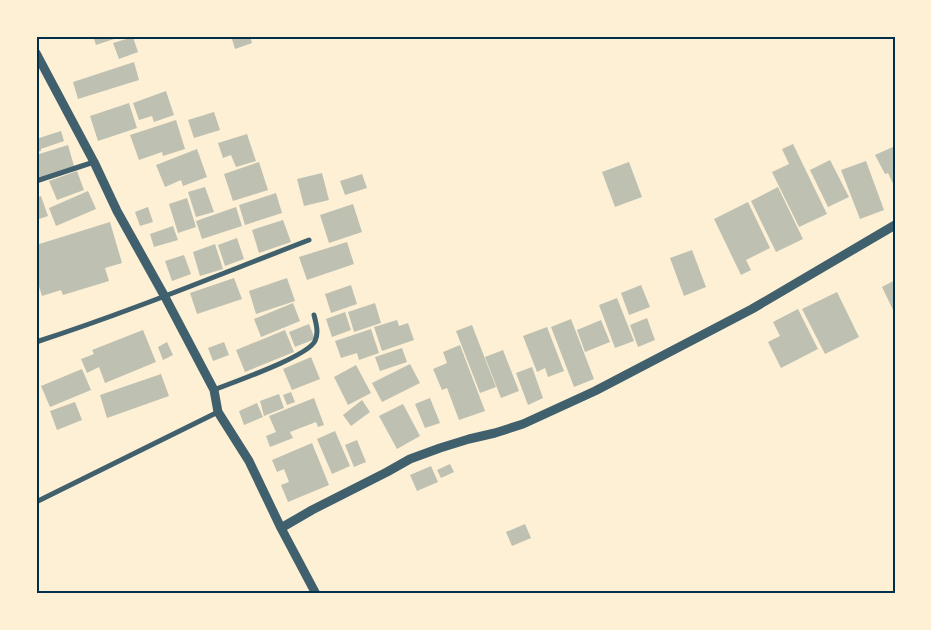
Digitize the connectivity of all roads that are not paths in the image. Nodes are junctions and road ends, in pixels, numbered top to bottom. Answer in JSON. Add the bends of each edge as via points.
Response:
{"nodes":[{"id":1,"x":36,"y":53,"type":"edge"},
{"id":2,"x":94,"y":162,"type":"junction"},
{"id":3,"x":36,"y":181,"type":"edge"},
{"id":4,"x":895,"y":225,"type":"edge"},
{"id":5,"x":309,"y":240,"type":"dead end"},
{"id":6,"x":165,"y":296,"type":"junction"},
{"id":7,"x":314,"y":314,"type":"dead end"},
{"id":8,"x":36,"y":342,"type":"edge"},
{"id":9,"x":214,"y":390,"type":"junction"},
{"id":10,"x":218,"y":412,"type":"junction"},
{"id":11,"x":36,"y":502,"type":"edge"},
{"id":12,"x":281,"y":528,"type":"junction"},
{"id":13,"x":316,"y":594,"type":"edge"}],
"edges":[{"from":1,"to":2,"type":"street"},
{"from":2,"to":3,"type":"street"},
{"from":2,"to":6,"type":"street","via":[[117,212]]},
{"from":4,"to":12,"type":"street","via":[[752,309],[595,391],[523,424],[410,459]]},
{"from":5,"to":6,"type":"street"},
{"from":6,"to":8,"type":"street"},
{"from":6,"to":9,"type":"street"},
{"from":7,"to":9,"type":"street","via":[[317,330],[307,350]]},
{"from":9,"to":10,"type":"street"},
{"from":10,"to":11,"type":"street"},
{"from":10,"to":12,"type":"street","via":[[249,461]]},
{"from":12,"to":13,"type":"street"}]}
